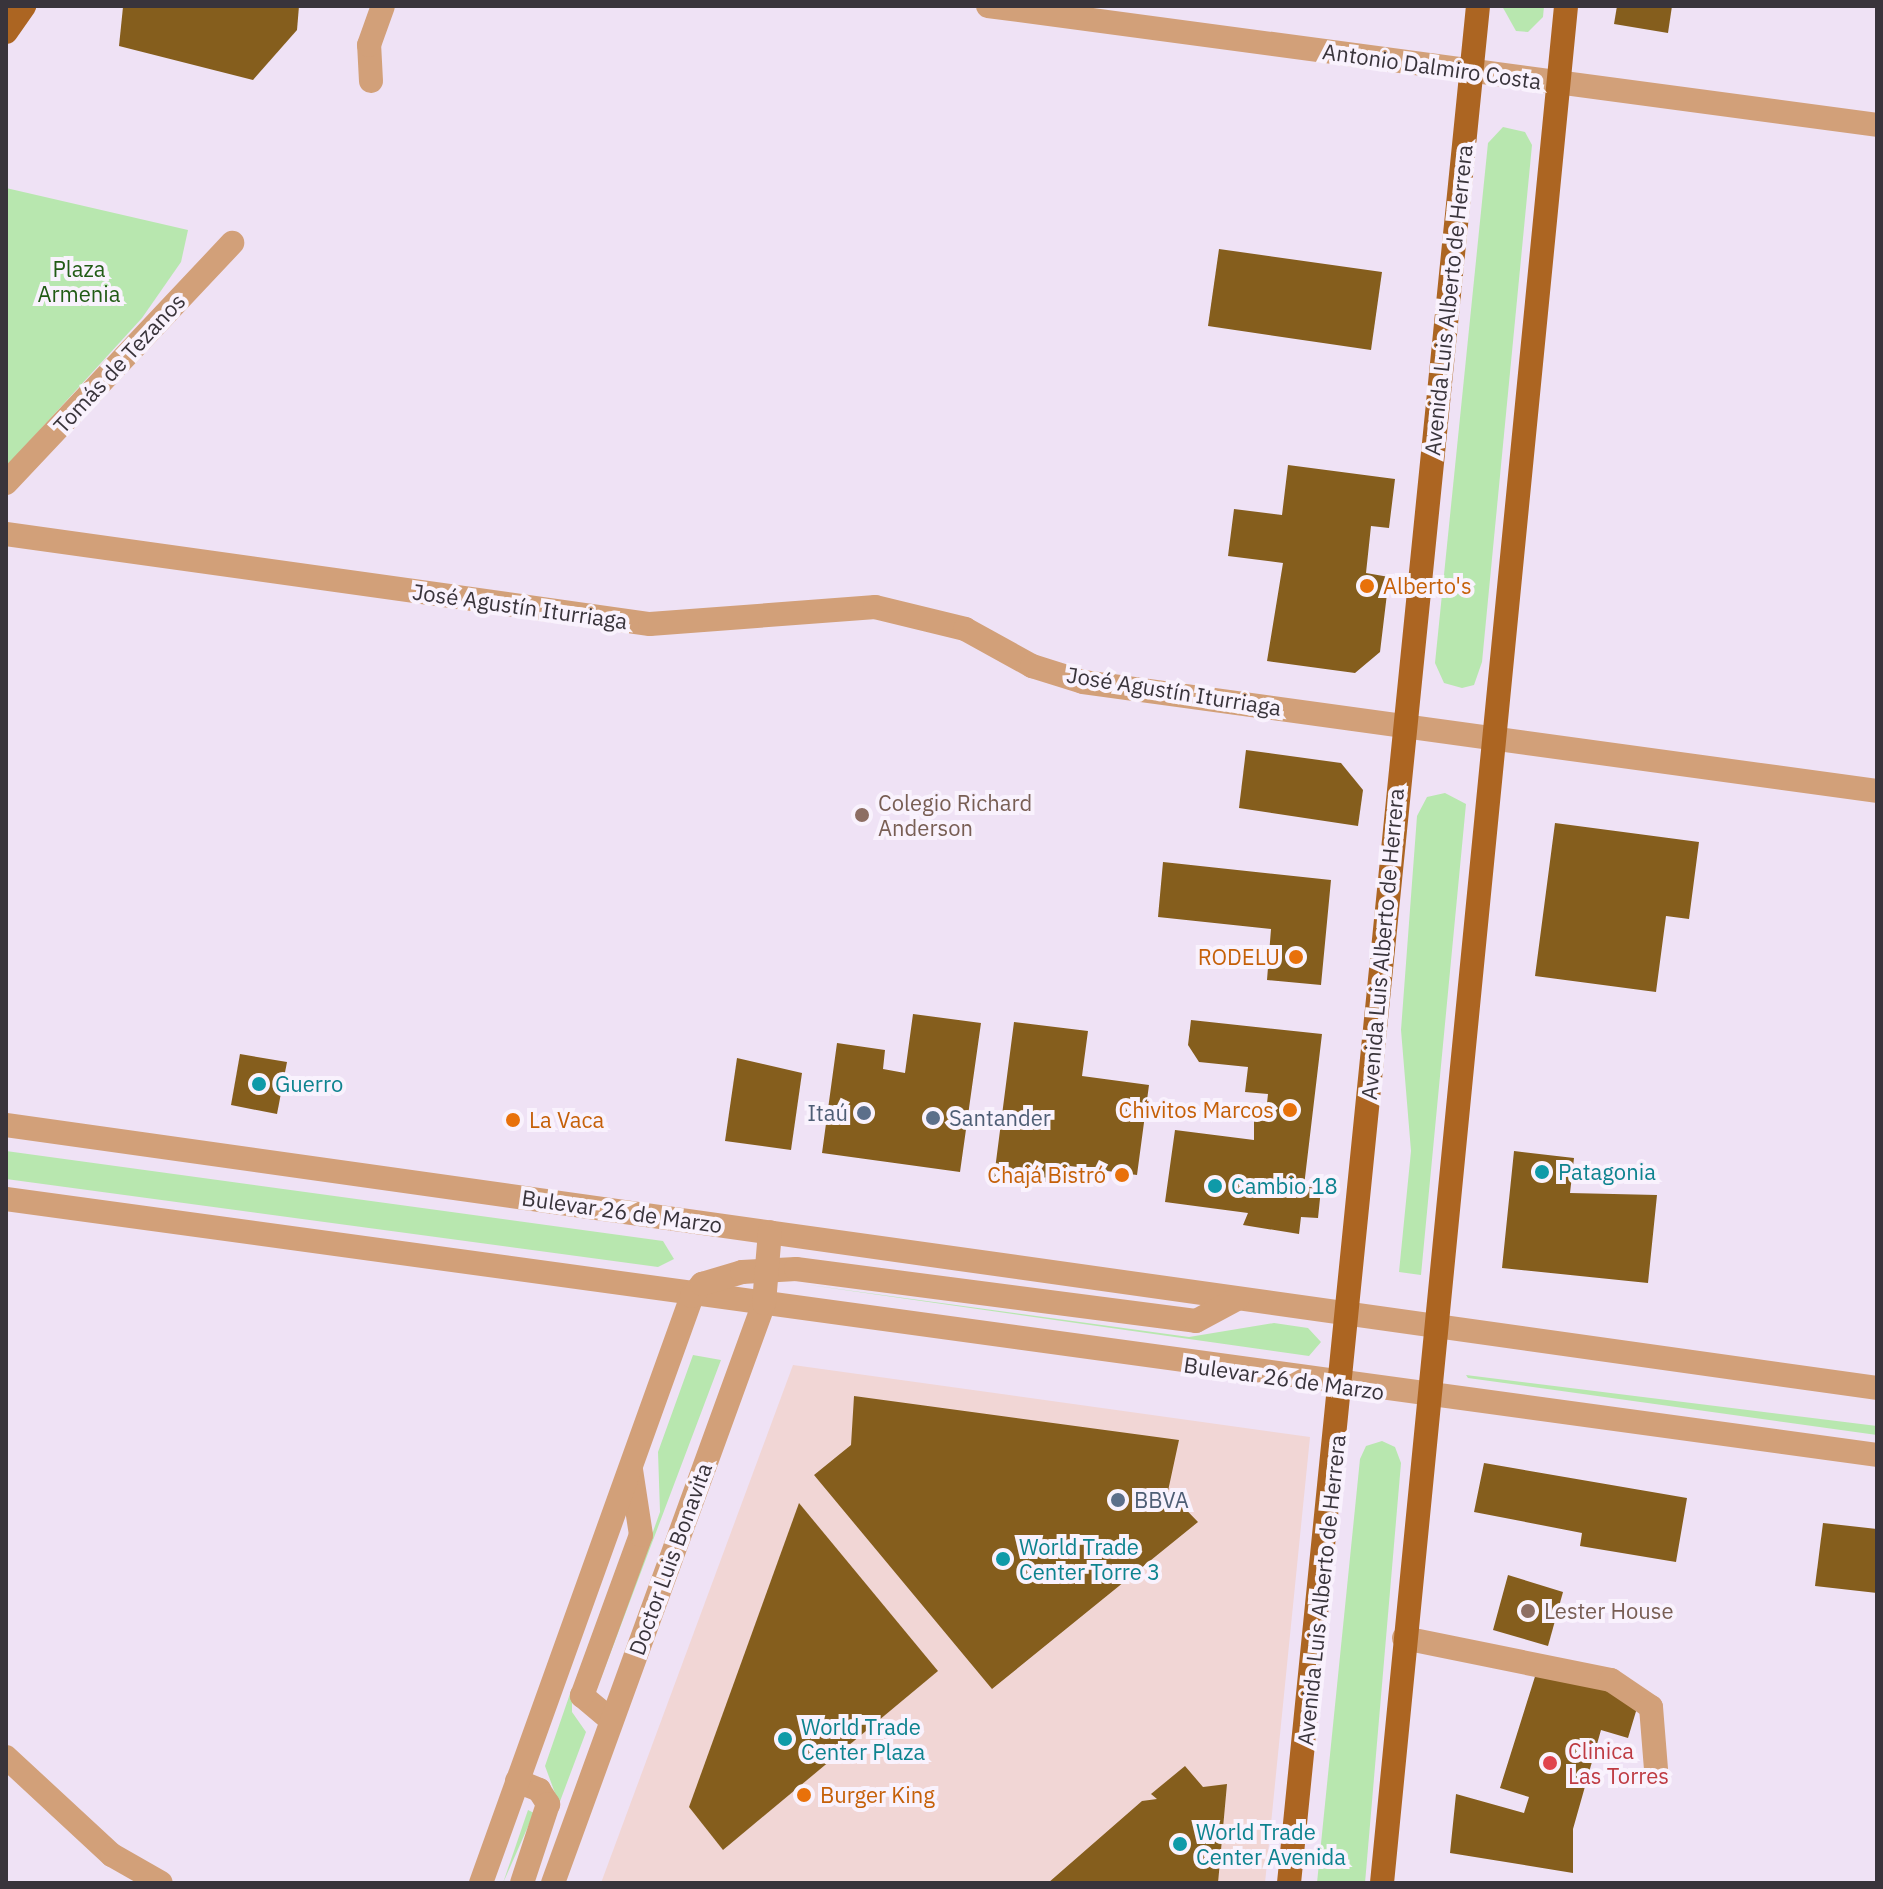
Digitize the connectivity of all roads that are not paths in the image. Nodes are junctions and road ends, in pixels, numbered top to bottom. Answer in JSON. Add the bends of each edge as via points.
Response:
{"nodes":[{"id":1,"x":24,"y":6,"type":"edge"},
{"id":2,"x":383,"y":6,"type":"edge"},
{"id":3,"x":988,"y":6,"type":"edge"},
{"id":4,"x":1478,"y":6,"type":"edge"},
{"id":5,"x":1566,"y":6,"type":"edge"},
{"id":6,"x":6,"y":32,"type":"edge"},
{"id":7,"x":1471,"y":72,"type":"junction"},
{"id":8,"x":371,"y":81,"type":"dead end"},
{"id":9,"x":1559,"y":83,"type":"junction"},
{"id":10,"x":1877,"y":125,"type":"edge"},
{"id":11,"x":232,"y":243,"type":"dead end"},
{"id":12,"x":6,"y":483,"type":"edge"},
{"id":13,"x":6,"y":534,"type":"edge"},
{"id":14,"x":1404,"y":723,"type":"junction"},
{"id":15,"x":1495,"y":738,"type":"junction"},
{"id":16,"x":1877,"y":791,"type":"edge"},
{"id":17,"x":6,"y":1125,"type":"edge"},
{"id":18,"x":6,"y":1199,"type":"edge"},
{"id":19,"x":770,"y":1232,"type":"junction"},
{"id":20,"x":767,"y":1270,"type":"junction"},
{"id":21,"x":692,"y":1296,"type":"junction"},
{"id":22,"x":1237,"y":1299,"type":"junction"},
{"id":23,"x":764,"y":1303,"type":"junction"},
{"id":24,"x":1350,"y":1316,"type":"junction"},
{"id":25,"x":1435,"y":1330,"type":"junction"},
{"id":26,"x":1344,"y":1387,"type":"junction"},
{"id":27,"x":1877,"y":1388,"type":"edge"},
{"id":28,"x":1430,"y":1398,"type":"junction"},
{"id":29,"x":1877,"y":1455,"type":"edge"},
{"id":30,"x":631,"y":1470,"type":"junction"},
{"id":31,"x":1404,"y":1638,"type":"junction"},
{"id":32,"x":611,"y":1720,"type":"junction"},
{"id":33,"x":6,"y":1757,"type":"edge"},
{"id":34,"x":1656,"y":1769,"type":"dead end"},
{"id":35,"x":517,"y":1781,"type":"junction"},
{"id":36,"x":161,"y":1883,"type":"edge"},
{"id":37,"x":481,"y":1883,"type":"edge"},
{"id":38,"x":522,"y":1883,"type":"edge"},
{"id":39,"x":553,"y":1883,"type":"edge"},
{"id":40,"x":1289,"y":1883,"type":"edge"},
{"id":41,"x":1382,"y":1883,"type":"edge"}],
"edges":[{"from":1,"to":6,"type":"main road"},
{"from":2,"to":8,"type":"street","via":[[369,45]]},
{"from":3,"to":7,"type":"street","name":"Antonio Dalmiro Costa"},
{"from":4,"to":7,"type":"main road","name":"Avenida Luis Alberto de Herrera"},
{"from":5,"to":9,"type":"main road"},
{"from":7,"to":9,"type":"street","name":"Antonio Dalmiro Costa"},
{"from":7,"to":14,"type":"main road","name":"Avenida Luis Alberto de Herrera"},
{"from":9,"to":10,"type":"street","name":"Antonio Dalmiro Costa"},
{"from":9,"to":15,"type":"main road"},
{"from":11,"to":12,"type":"street","name":"Tomás de Tezanos"},
{"from":13,"to":14,"type":"street","name":"José Agustín Iturriaga","via":[[650,624],[875,607],[965,629],[1032,666],[1083,682]]},
{"from":14,"to":15,"type":"street","name":"José Agustín Iturriaga"},
{"from":14,"to":24,"type":"main road","name":"Avenida Luis Alberto de Herrera"},
{"from":15,"to":16,"type":"street","name":"José Agustín Iturriaga"},
{"from":15,"to":25,"type":"main road"},
{"from":17,"to":19,"type":"street","name":"Bulevar 26 de Marzo"},
{"from":18,"to":21,"type":"street","name":"Bulevar 26 de Marzo"},
{"from":19,"to":20,"type":"street","name":"Doctor Luis Bonavita"},
{"from":19,"to":22,"type":"street","name":"Bulevar 26 de Marzo"},
{"from":20,"to":21,"type":"street","name":"Bulevar 26 de Marzo","via":[[718,1276]]},
{"from":20,"to":22,"type":"street","name":"Bulevar 26 de Marzo","via":[[1149,1319],[1196,1321]]},
{"from":20,"to":23,"type":"street","name":"Doctor Luis Bonavita"},
{"from":21,"to":23,"type":"street","name":"Bulevar 26 de Marzo"},
{"from":21,"to":30,"type":"street"},
{"from":22,"to":24,"type":"street","name":"Bulevar 26 de Marzo"},
{"from":23,"to":26,"type":"street","name":"Bulevar 26 de Marzo"},
{"from":23,"to":32,"type":"street","name":"Doctor Luis Bonavita"},
{"from":24,"to":25,"type":"street","name":"Bulevar 26 de Marzo"},
{"from":24,"to":26,"type":"main road","name":"Avenida Luis Alberto de Herrera"},
{"from":25,"to":27,"type":"street","name":"Bulevar 26 de Marzo"},
{"from":25,"to":28,"type":"main road"},
{"from":26,"to":28,"type":"street","name":"Bulevar 26 de Marzo"},
{"from":26,"to":40,"type":"main road","name":"Avenida Luis Alberto de Herrera"},
{"from":28,"to":29,"type":"street","name":"Bulevar 26 de Marzo"},
{"from":28,"to":31,"type":"main road"},
{"from":30,"to":32,"type":"street","via":[[641,1535],[582,1696]]},
{"from":30,"to":35,"type":"street"},
{"from":31,"to":34,"type":"street","via":[[1611,1680],[1651,1707]]},
{"from":31,"to":41,"type":"main road"},
{"from":32,"to":39,"type":"street","name":"Doctor Luis Bonavita"},
{"from":33,"to":36,"type":"street","via":[[112,1855]]},
{"from":35,"to":37,"type":"street"},
{"from":35,"to":38,"type":"street","via":[[539,1790],[548,1804]]}]}
